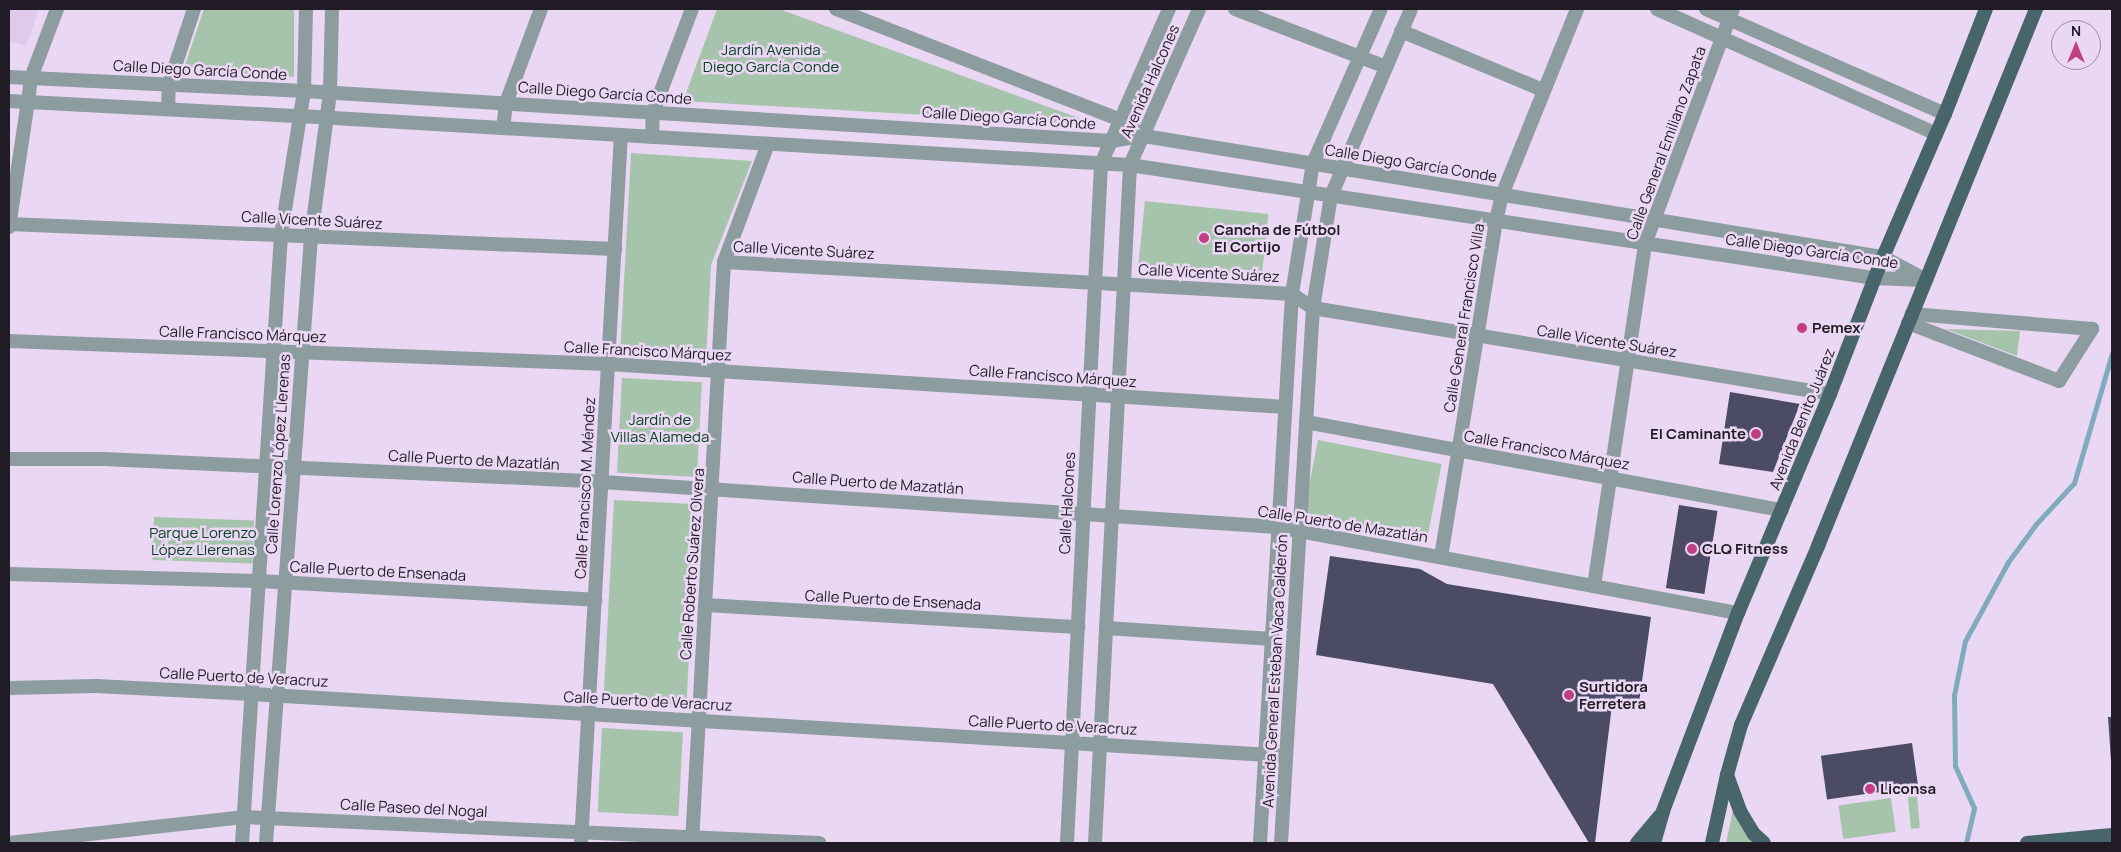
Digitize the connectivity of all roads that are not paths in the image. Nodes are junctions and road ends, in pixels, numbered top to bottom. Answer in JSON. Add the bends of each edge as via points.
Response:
{"nodes":[{"id":1,"x":57,"y":9,"type":"edge"},
{"id":2,"x":194,"y":9,"type":"edge"},
{"id":3,"x":306,"y":9,"type":"edge"},
{"id":4,"x":332,"y":9,"type":"edge"},
{"id":5,"x":692,"y":9,"type":"edge"},
{"id":6,"x":836,"y":9,"type":"edge"},
{"id":7,"x":1170,"y":9,"type":"edge"},
{"id":8,"x":1200,"y":9,"type":"edge"},
{"id":9,"x":1235,"y":9,"type":"edge"},
{"id":10,"x":1381,"y":9,"type":"edge"},
{"id":11,"x":1411,"y":9,"type":"edge"},
{"id":12,"x":1576,"y":9,"type":"edge"},
{"id":13,"x":1657,"y":9,"type":"edge"},
{"id":14,"x":1706,"y":9,"type":"edge"},
{"id":15,"x":1986,"y":9,"type":"edge"},
{"id":16,"x":2036,"y":9,"type":"edge"},
{"id":17,"x":538,"y":10,"type":"edge"},
{"id":18,"x":1731,"y":14,"type":"edge"},
{"id":19,"x":1401,"y":31,"type":"junction"},
{"id":20,"x":1722,"y":38,"type":"junction"},
{"id":21,"x":1360,"y":57,"type":"junction"},
{"id":22,"x":1386,"y":67,"type":"junction"},
{"id":23,"x":9,"y":77,"type":"edge"},
{"id":24,"x":31,"y":78,"type":"junction"},
{"id":25,"x":169,"y":84,"type":"junction"},
{"id":26,"x":1544,"y":90,"type":"junction"},
{"id":27,"x":304,"y":91,"type":"junction"},
{"id":28,"x":330,"y":92,"type":"junction"},
{"id":29,"x":9,"y":101,"type":"edge"},
{"id":30,"x":28,"y":102,"type":"junction"},
{"id":31,"x":506,"y":103,"type":"junction"},
{"id":32,"x":168,"y":109,"type":"junction"},
{"id":33,"x":653,"y":112,"type":"junction"},
{"id":34,"x":1945,"y":114,"type":"junction"},
{"id":35,"x":300,"y":116,"type":"junction"},
{"id":36,"x":326,"y":117,"type":"junction"},
{"id":37,"x":1120,"y":120,"type":"junction"},
{"id":38,"x":503,"y":128,"type":"junction"},
{"id":39,"x":1936,"y":134,"type":"junction"},
{"id":40,"x":621,"y":135,"type":"junction"},
{"id":41,"x":1144,"y":136,"type":"junction"},
{"id":42,"x":652,"y":137,"type":"junction"},
{"id":43,"x":1111,"y":141,"type":"junction"},
{"id":44,"x":768,"y":144,"type":"junction"},
{"id":45,"x":1101,"y":164,"type":"junction"},
{"id":46,"x":1313,"y":164,"type":"junction"},
{"id":47,"x":1130,"y":165,"type":"junction"},
{"id":48,"x":1343,"y":168,"type":"junction"},
{"id":49,"x":1309,"y":193,"type":"junction"},
{"id":50,"x":1502,"y":194,"type":"junction"},
{"id":51,"x":1331,"y":196,"type":"junction"},
{"id":52,"x":1654,"y":220,"type":"junction"},
{"id":53,"x":1496,"y":221,"type":"junction"},
{"id":54,"x":9,"y":225,"type":"edge"},
{"id":55,"x":281,"y":235,"type":"junction"},
{"id":56,"x":311,"y":237,"type":"junction"},
{"id":57,"x":1645,"y":244,"type":"junction"},
{"id":58,"x":615,"y":249,"type":"junction"},
{"id":59,"x":1883,"y":257,"type":"junction"},
{"id":60,"x":724,"y":262,"type":"junction"},
{"id":61,"x":1874,"y":278,"type":"junction"},
{"id":62,"x":1926,"y":280,"type":"junction"},
{"id":63,"x":1094,"y":283,"type":"junction"},
{"id":64,"x":1124,"y":284,"type":"junction"},
{"id":65,"x":1292,"y":294,"type":"junction"},
{"id":66,"x":1313,"y":308,"type":"junction"},
{"id":67,"x":1910,"y":319,"type":"junction"},
{"id":68,"x":1477,"y":336,"type":"junction"},
{"id":69,"x":9,"y":341,"type":"edge"},
{"id":70,"x":274,"y":351,"type":"junction"},
{"id":71,"x":302,"y":353,"type":"junction"},
{"id":72,"x":1628,"y":360,"type":"junction"},
{"id":73,"x":608,"y":364,"type":"junction"},
{"id":74,"x":718,"y":370,"type":"junction"},
{"id":75,"x":1830,"y":394,"type":"junction"},
{"id":76,"x":1089,"y":396,"type":"junction"},
{"id":77,"x":1118,"y":397,"type":"junction"},
{"id":78,"x":1285,"y":407,"type":"junction"},
{"id":79,"x":1306,"y":422,"type":"junction"},
{"id":80,"x":1459,"y":450,"type":"junction"},
{"id":81,"x":9,"y":459,"type":"edge"},
{"id":82,"x":267,"y":466,"type":"junction"},
{"id":83,"x":294,"y":468,"type":"junction"},
{"id":84,"x":1610,"y":478,"type":"junction"},
{"id":85,"x":602,"y":482,"type":"junction"},
{"id":86,"x":713,"y":489,"type":"junction"},
{"id":87,"x":1782,"y":510,"type":"junction"},
{"id":88,"x":1083,"y":513,"type":"junction"},
{"id":89,"x":1112,"y":515,"type":"junction"},
{"id":90,"x":1278,"y":527,"type":"junction"},
{"id":91,"x":1300,"y":530,"type":"junction"},
{"id":92,"x":1442,"y":557,"type":"junction"},
{"id":93,"x":9,"y":574,"type":"edge"},
{"id":94,"x":259,"y":581,"type":"junction"},
{"id":95,"x":285,"y":583,"type":"junction"},
{"id":96,"x":1594,"y":586,"type":"junction"},
{"id":97,"x":1274,"y":595,"type":"junction"},
{"id":98,"x":1296,"y":597,"type":"junction"},
{"id":99,"x":595,"y":600,"type":"junction"},
{"id":100,"x":706,"y":605,"type":"junction"},
{"id":101,"x":1738,"y":613,"type":"junction"},
{"id":102,"x":1078,"y":627,"type":"junction"},
{"id":103,"x":1106,"y":628,"type":"junction"},
{"id":104,"x":1272,"y":639,"type":"junction"},
{"id":105,"x":9,"y":688,"type":"edge"},
{"id":106,"x":252,"y":694,"type":"junction"},
{"id":107,"x":277,"y":695,"type":"junction"},
{"id":108,"x":589,"y":714,"type":"junction"},
{"id":109,"x":698,"y":720,"type":"junction"},
{"id":110,"x":1072,"y":743,"type":"junction"},
{"id":111,"x":1100,"y":744,"type":"junction"},
{"id":112,"x":1265,"y":754,"type":"junction"},
{"id":113,"x":1286,"y":756,"type":"junction"},
{"id":114,"x":1727,"y":775,"type":"junction"},
{"id":115,"x":1663,"y":811,"type":"junction"},
{"id":116,"x":244,"y":817,"type":"junction"},
{"id":117,"x":268,"y":818,"type":"junction"},
{"id":118,"x":2112,"y":835,"type":"edge"},
{"id":119,"x":582,"y":838,"type":"edge"},
{"id":120,"x":88,"y":839,"type":"edge"},
{"id":121,"x":693,"y":840,"type":"edge"},
{"id":122,"x":9,"y":843,"type":"edge"},
{"id":123,"x":242,"y":843,"type":"edge"},
{"id":124,"x":266,"y":843,"type":"edge"},
{"id":125,"x":819,"y":843,"type":"edge"},
{"id":126,"x":1067,"y":843,"type":"edge"},
{"id":127,"x":1095,"y":843,"type":"edge"},
{"id":128,"x":1260,"y":843,"type":"edge"},
{"id":129,"x":1281,"y":843,"type":"edge"},
{"id":130,"x":1637,"y":843,"type":"edge"},
{"id":131,"x":1654,"y":843,"type":"edge"},
{"id":132,"x":1712,"y":843,"type":"edge"},
{"id":133,"x":1764,"y":843,"type":"edge"},
{"id":134,"x":2028,"y":843,"type":"edge"}],
"edges":[{"from":1,"to":24,"type":"street"},
{"from":2,"to":25,"type":"street"},
{"from":3,"to":27,"type":"street","name":"Calle Lorenzo López Llerenas"},
{"from":4,"to":28,"type":"street","name":"Calle Lorenzo López Llerenas"},
{"from":5,"to":33,"type":"street"},
{"from":6,"to":37,"type":"street"},
{"from":7,"to":37,"type":"street","name":"Avenida Halcones"},
{"from":8,"to":41,"type":"street","name":"Avenida Halcones"},
{"from":9,"to":21,"type":"street"},
{"from":10,"to":21,"type":"street","name":"Avenida General Esteban Vaca Calderón"},
{"from":11,"to":19,"type":"street","name":"Avenida General Esteban Vaca Calderón"},
{"from":12,"to":26,"type":"street","name":"Calle General Francisco Villa"},
{"from":13,"to":20,"type":"street"},
{"from":14,"to":18,"type":"street"},
{"from":15,"to":34,"type":"main road","name":"Avenida Benito Juárez"},
{"from":16,"to":62,"type":"main road"},
{"from":17,"to":31,"type":"street"},
{"from":18,"to":20,"type":"street","name":"Calle General Emiliano Zapata"},
{"from":18,"to":34,"type":"street"},
{"from":19,"to":22,"type":"street","name":"Avenida General Esteban Vaca Calderón"},
{"from":19,"to":26,"type":"street"},
{"from":20,"to":39,"type":"street"},
{"from":20,"to":52,"type":"street","name":"Calle General Emiliano Zapata"},
{"from":21,"to":22,"type":"street"},
{"from":21,"to":46,"type":"street","name":"Avenida General Esteban Vaca Calderón"},
{"from":22,"to":48,"type":"street","name":"Avenida General Esteban Vaca Calderón"},
{"from":23,"to":24,"type":"street","name":"Calle Diego García Conde"},
{"from":24,"to":25,"type":"street","name":"Calle Diego García Conde"},
{"from":24,"to":30,"type":"street"},
{"from":25,"to":27,"type":"street","name":"Calle Diego García Conde"},
{"from":25,"to":32,"type":"street"},
{"from":26,"to":50,"type":"street","name":"Calle General Francisco Villa"},
{"from":27,"to":28,"type":"street","name":"Calle Diego García Conde"},
{"from":27,"to":35,"type":"street","name":"Calle Lorenzo López Llerenas"},
{"from":28,"to":31,"type":"street","name":"Calle Diego García Conde"},
{"from":28,"to":36,"type":"street","name":"Calle Lorenzo López Llerenas"},
{"from":29,"to":30,"type":"street","name":"Calle Diego García Conde"},
{"from":30,"to":32,"type":"street","name":"Calle Diego García Conde"},
{"from":30,"to":54,"type":"street"},
{"from":31,"to":33,"type":"street","name":"Calle Diego García Conde"},
{"from":31,"to":38,"type":"street"},
{"from":32,"to":35,"type":"street","name":"Calle Diego García Conde"},
{"from":33,"to":42,"type":"street"},
{"from":33,"to":43,"type":"street","name":"Calle Diego García Conde"},
{"from":34,"to":39,"type":"main road","name":"Avenida Benito Juárez"},
{"from":35,"to":36,"type":"street","name":"Calle Diego García Conde"},
{"from":35,"to":55,"type":"street","name":"Calle Lorenzo López Llerenas"},
{"from":36,"to":38,"type":"street","name":"Calle Diego García Conde"},
{"from":36,"to":56,"type":"street","name":"Calle Lorenzo López Llerenas"},
{"from":37,"to":41,"type":"street"},
{"from":37,"to":43,"type":"street","name":"Avenida Halcones"},
{"from":38,"to":40,"type":"street","name":"Calle Diego García Conde"},
{"from":39,"to":59,"type":"main road","name":"Avenida Benito Juárez"},
{"from":40,"to":42,"type":"street","name":"Calle Diego García Conde"},
{"from":40,"to":58,"type":"street","name":"Calle Francisco M. Méndez"},
{"from":41,"to":43,"type":"street","name":"Calle Diego García Conde"},
{"from":41,"to":46,"type":"street","name":"Calle Diego García Conde"},
{"from":41,"to":47,"type":"street","name":"Avenida Halcones"},
{"from":42,"to":44,"type":"street","name":"Calle Diego García Conde"},
{"from":43,"to":45,"type":"street","name":"Avenida Halcones"},
{"from":44,"to":45,"type":"street","name":"Calle Diego García Conde"},
{"from":44,"to":60,"type":"street","name":"Calle Roberto Suárez Olvera"},
{"from":45,"to":47,"type":"street","name":"Calle Diego García Conde"},
{"from":45,"to":63,"type":"street","name":"Calle Halcones"},
{"from":46,"to":48,"type":"street","name":"Calle Diego García Conde"},
{"from":46,"to":49,"type":"street","name":"Avenida General Esteban Vaca Calderón"},
{"from":47,"to":49,"type":"street","name":"Calle Diego García Conde"},
{"from":47,"to":64,"type":"street"},
{"from":48,"to":50,"type":"street","name":"Calle Diego García Conde"},
{"from":48,"to":51,"type":"street","name":"Avenida General Esteban Vaca Calderón"},
{"from":49,"to":51,"type":"street","name":"Calle Diego García Conde"},
{"from":49,"to":65,"type":"street","name":"Avenida General Esteban Vaca Calderón"},
{"from":50,"to":52,"type":"street","name":"Calle Diego García Conde"},
{"from":50,"to":53,"type":"street","name":"Calle General Francisco Villa"},
{"from":51,"to":53,"type":"street","name":"Calle Diego García Conde"},
{"from":51,"to":66,"type":"street","name":"Avenida General Esteban Vaca Calderón"},
{"from":52,"to":57,"type":"street","name":"Calle General Emiliano Zapata"},
{"from":52,"to":59,"type":"street","name":"Calle Diego García Conde"},
{"from":53,"to":57,"type":"street","name":"Calle Diego García Conde"},
{"from":53,"to":68,"type":"street","name":"Calle General Francisco Villa"},
{"from":54,"to":55,"type":"street","name":"Calle Vicente Suárez"},
{"from":55,"to":56,"type":"street","name":"Calle Vicente Suárez"},
{"from":55,"to":70,"type":"street","name":"Calle Lorenzo López Llerenas"},
{"from":56,"to":58,"type":"street","name":"Calle Vicente Suárez"},
{"from":56,"to":71,"type":"street","name":"Calle Lorenzo López Llerenas"},
{"from":57,"to":61,"type":"street","name":"Calle Diego García Conde"},
{"from":57,"to":72,"type":"street","name":"Calle General Emiliano Zapata"},
{"from":58,"to":73,"type":"street","name":"Calle Francisco M. Méndez"},
{"from":59,"to":61,"type":"main road","name":"Avenida Benito Juárez"},
{"from":59,"to":62,"type":"street","name":"Calle Diego García Conde"},
{"from":60,"to":63,"type":"street","name":"Calle Vicente Suárez"},
{"from":60,"to":74,"type":"street","name":"Calle Roberto Suárez Olvera"},
{"from":61,"to":62,"type":"street","name":"Calle Diego García Conde"},
{"from":61,"to":75,"type":"main road","name":"Avenida Benito Juárez"},
{"from":62,"to":67,"type":"main road"},
{"from":63,"to":64,"type":"street","name":"Calle Vicente Suárez"},
{"from":63,"to":76,"type":"street","name":"Calle Halcones"},
{"from":64,"to":65,"type":"street","name":"Calle Vicente Suárez"},
{"from":64,"to":77,"type":"street"},
{"from":65,"to":66,"type":"street","name":"Calle Vicente Suárez"},
{"from":65,"to":78,"type":"street","name":"Avenida General Esteban Vaca Calderón"},
{"from":66,"to":68,"type":"street","name":"Calle Vicente Suárez"},
{"from":66,"to":79,"type":"street","name":"Avenida General Esteban Vaca Calderón"},
{"from":67,"to":67,"type":"street","via":[[2092,329],[2059,381]]},
{"from":67,"to":114,"type":"main road","via":[[1741,725]]},
{"from":68,"to":72,"type":"street","name":"Calle Vicente Suárez"},
{"from":68,"to":80,"type":"street","name":"Calle General Francisco Villa"},
{"from":69,"to":70,"type":"street","name":"Calle Francisco Márquez"},
{"from":70,"to":71,"type":"street","name":"Calle Francisco Márquez"},
{"from":70,"to":82,"type":"street","name":"Calle Lorenzo López Llerenas"},
{"from":71,"to":73,"type":"street","name":"Calle Francisco Márquez"},
{"from":71,"to":83,"type":"street","name":"Calle Lorenzo López Llerenas"},
{"from":72,"to":75,"type":"street","name":"Calle Vicente Suárez"},
{"from":72,"to":84,"type":"street","name":"Calle General Emiliano Zapata"},
{"from":73,"to":74,"type":"street","name":"Calle Francisco Márquez"},
{"from":73,"to":85,"type":"street","name":"Calle Francisco M. Méndez"},
{"from":74,"to":76,"type":"street","name":"Calle Francisco Márquez"},
{"from":74,"to":86,"type":"street","name":"Calle Roberto Suárez Olvera"},
{"from":75,"to":87,"type":"main road","name":"Avenida Benito Juárez"},
{"from":76,"to":77,"type":"street","name":"Calle Francisco Márquez"},
{"from":76,"to":88,"type":"street","name":"Calle Halcones"},
{"from":77,"to":78,"type":"street","name":"Calle Francisco Márquez"},
{"from":77,"to":89,"type":"street"},
{"from":78,"to":90,"type":"street","name":"Avenida General Esteban Vaca Calderón"},
{"from":79,"to":80,"type":"street","name":"Calle Francisco Márquez"},
{"from":79,"to":91,"type":"street","name":"Avenida General Esteban Vaca Calderón"},
{"from":80,"to":84,"type":"street","name":"Calle Francisco Márquez"},
{"from":80,"to":92,"type":"street","name":"Calle General Francisco Villa"},
{"from":81,"to":82,"type":"street","name":"Calle Puerto de Mazatlán","via":[[104,459]]},
{"from":82,"to":83,"type":"street","name":"Calle Puerto de Mazatlán"},
{"from":82,"to":94,"type":"street","name":"Calle Lorenzo López Llerenas"},
{"from":83,"to":85,"type":"street","name":"Calle Puerto de Mazatlán"},
{"from":83,"to":95,"type":"street","name":"Calle Lorenzo López Llerenas"},
{"from":84,"to":87,"type":"street","name":"Calle Francisco Márquez"},
{"from":84,"to":96,"type":"street","name":"Calle General Emiliano Zapata"},
{"from":85,"to":86,"type":"street","name":"Calle Puerto de Mazatlán"},
{"from":85,"to":99,"type":"street","name":"Calle Francisco M. Méndez"},
{"from":86,"to":88,"type":"street","name":"Calle Puerto de Mazatlán"},
{"from":86,"to":100,"type":"street","name":"Calle Roberto Suárez Olvera"},
{"from":87,"to":101,"type":"main road","name":"Avenida Benito Juárez"},
{"from":88,"to":89,"type":"street","name":"Calle Puerto de Mazatlán"},
{"from":88,"to":102,"type":"street","name":"Calle Halcones"},
{"from":89,"to":90,"type":"street","name":"Calle Puerto de Mazatlán"},
{"from":89,"to":103,"type":"street"},
{"from":90,"to":91,"type":"street","name":"Calle Puerto de Mazatlán"},
{"from":90,"to":97,"type":"street","name":"Avenida General Esteban Vaca Calderón"},
{"from":91,"to":92,"type":"street","name":"Calle Puerto de Mazatlán"},
{"from":91,"to":98,"type":"street","name":"Avenida General Esteban Vaca Calderón"},
{"from":92,"to":96,"type":"street","name":"Calle Puerto de Mazatlán"},
{"from":93,"to":94,"type":"street","name":"Calle Puerto de Ensenada"},
{"from":94,"to":95,"type":"street","name":"Calle Puerto de Ensenada"},
{"from":94,"to":106,"type":"street","name":"Calle Lorenzo López Llerenas"},
{"from":95,"to":99,"type":"street","name":"Calle Puerto de Ensenada"},
{"from":95,"to":107,"type":"street","name":"Calle Lorenzo López Llerenas"},
{"from":96,"to":101,"type":"street","name":"Calle Puerto de Mazatlán"},
{"from":97,"to":98,"type":"street"},
{"from":97,"to":104,"type":"street","name":"Avenida General Esteban Vaca Calderón"},
{"from":98,"to":113,"type":"street","name":"Avenida General Esteban Vaca Calderón"},
{"from":99,"to":108,"type":"street","name":"Calle Francisco M. Méndez"},
{"from":100,"to":102,"type":"street","name":"Calle Puerto de Ensenada"},
{"from":100,"to":109,"type":"street","name":"Calle Roberto Suárez Olvera"},
{"from":101,"to":115,"type":"main road","name":"Avenida Benito Juárez"},
{"from":102,"to":110,"type":"street","name":"Calle Halcones"},
{"from":103,"to":104,"type":"street"},
{"from":103,"to":111,"type":"street"},
{"from":104,"to":112,"type":"street","name":"Avenida General Esteban Vaca Calderón"},
{"from":105,"to":106,"type":"street","name":"Calle Puerto de Veracruz","via":[[96,686]]},
{"from":106,"to":107,"type":"street","name":"Calle Puerto de Veracruz"},
{"from":106,"to":116,"type":"street","name":"Calle Lorenzo López Llerenas"},
{"from":107,"to":108,"type":"street","name":"Calle Puerto de Veracruz"},
{"from":107,"to":117,"type":"street","name":"Calle Lorenzo López Llerenas"},
{"from":108,"to":109,"type":"street","name":"Calle Puerto de Veracruz"},
{"from":108,"to":119,"type":"street","name":"Calle Francisco M. Méndez"},
{"from":109,"to":110,"type":"street","name":"Calle Puerto de Veracruz"},
{"from":109,"to":121,"type":"street","name":"Calle Roberto Suárez Olvera"},
{"from":110,"to":111,"type":"street","name":"Calle Puerto de Veracruz"},
{"from":110,"to":126,"type":"street","name":"Calle Halcones"},
{"from":111,"to":112,"type":"street","name":"Calle Puerto de Veracruz"},
{"from":111,"to":127,"type":"street"},
{"from":112,"to":113,"type":"street","name":"Calle Puerto de Veracruz"},
{"from":112,"to":128,"type":"street","name":"Avenida General Esteban Vaca Calderón"},
{"from":113,"to":129,"type":"street","name":"Avenida General Esteban Vaca Calderón"},
{"from":114,"to":132,"type":"main road"},
{"from":114,"to":133,"type":"main road","via":[[1740,811],[1754,834]]},
{"from":115,"to":130,"type":"main road"},
{"from":115,"to":131,"type":"main road","name":"Avenida Benito Juárez"},
{"from":116,"to":117,"type":"street","name":"Calle Paseo del Nogal"},
{"from":116,"to":120,"type":"street","name":"Calle Paseo del Nogal"},
{"from":116,"to":123,"type":"street","name":"Calle Lorenzo López Llerenas"},
{"from":117,"to":119,"type":"street","name":"Calle Paseo del Nogal"},
{"from":117,"to":124,"type":"street","name":"Calle Lorenzo López Llerenas"},
{"from":118,"to":134,"type":"main road"},
{"from":119,"to":121,"type":"street","name":"Calle Paseo del Nogal"},
{"from":120,"to":122,"type":"street","name":"Calle Paseo del Nogal"},
{"from":121,"to":125,"type":"street","name":"Calle Paseo del Nogal"}]}
